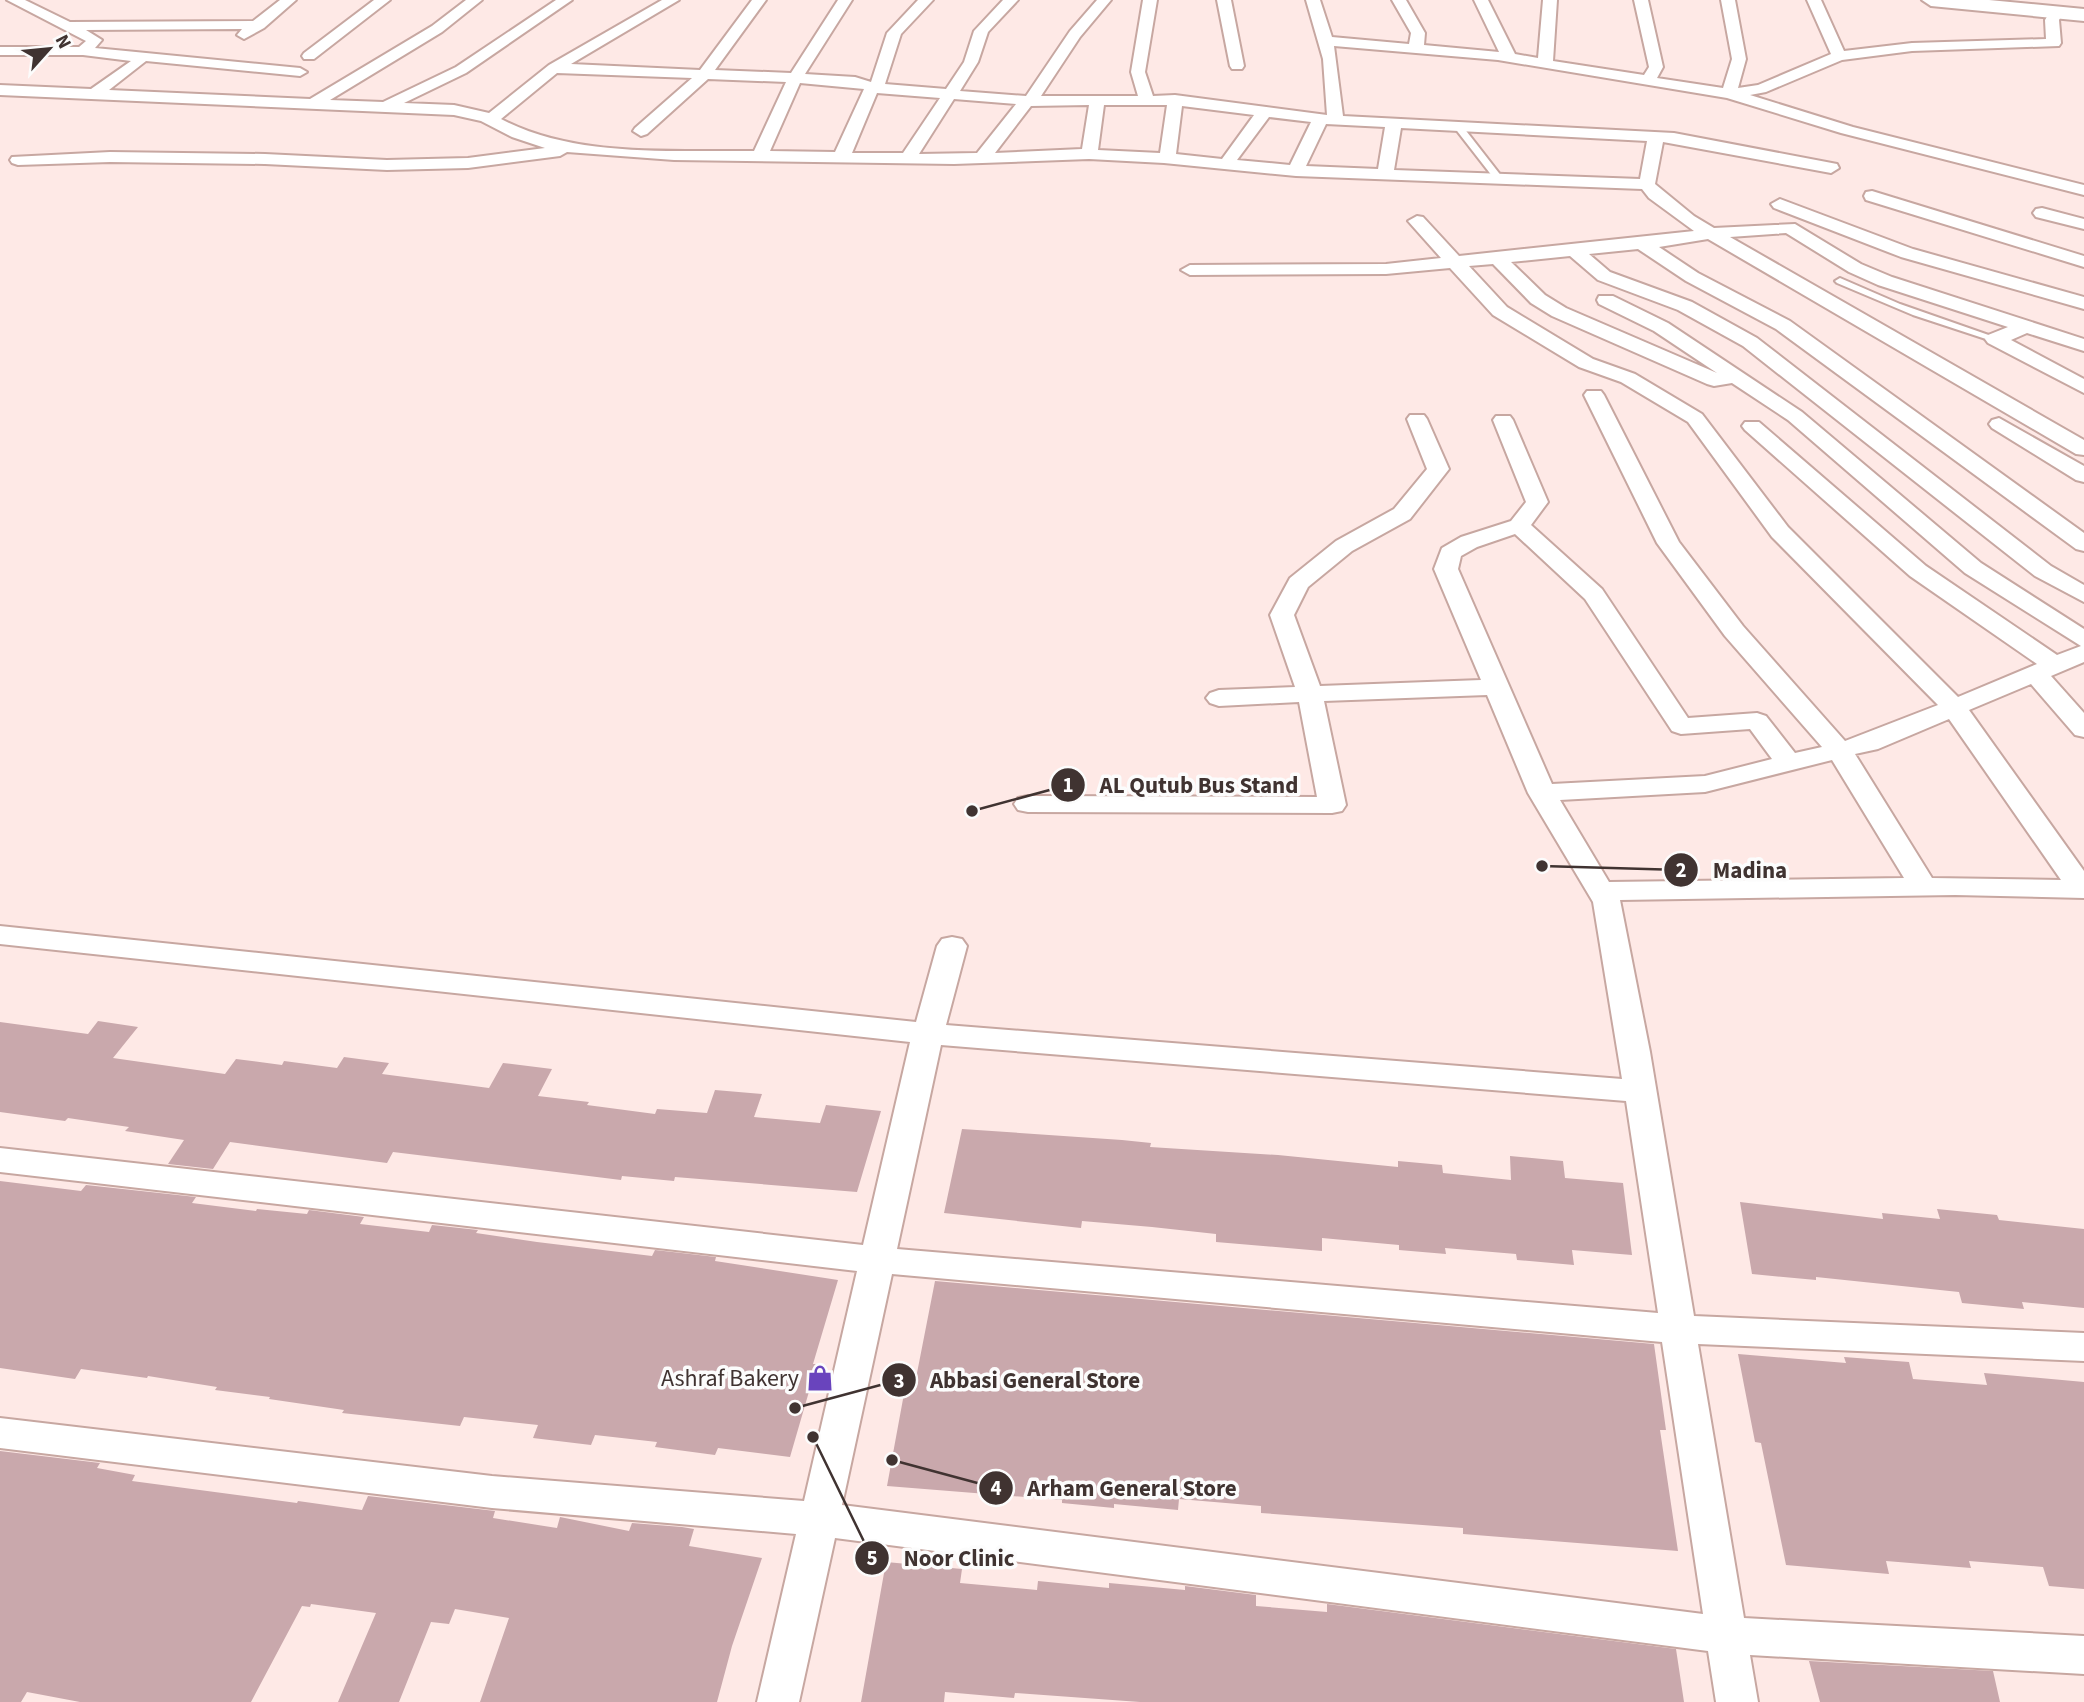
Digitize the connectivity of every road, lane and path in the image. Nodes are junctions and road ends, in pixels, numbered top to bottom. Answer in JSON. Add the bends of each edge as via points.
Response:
{"nodes":[{"id":1,"x":14,"y":0,"type":"edge"},
{"id":2,"x":289,"y":0,"type":"edge"},
{"id":3,"x":383,"y":0,"type":"edge"},
{"id":4,"x":475,"y":0,"type":"edge"},
{"id":5,"x":565,"y":0,"type":"edge"},
{"id":6,"x":672,"y":0,"type":"edge"},
{"id":7,"x":759,"y":0,"type":"edge"},
{"id":8,"x":845,"y":0,"type":"edge"},
{"id":9,"x":926,"y":0,"type":"edge"},
{"id":10,"x":1011,"y":0,"type":"edge"},
{"id":11,"x":1104,"y":0,"type":"edge"},
{"id":12,"x":1150,"y":0,"type":"edge"},
{"id":13,"x":1224,"y":0,"type":"edge"},
{"id":14,"x":1313,"y":0,"type":"edge"},
{"id":15,"x":1399,"y":0,"type":"edge"},
{"id":16,"x":1482,"y":0,"type":"edge"},
{"id":17,"x":1550,"y":0,"type":"edge"},
{"id":18,"x":1641,"y":0,"type":"edge"},
{"id":19,"x":1728,"y":0,"type":"edge"},
{"id":20,"x":1814,"y":0,"type":"edge"},
{"id":21,"x":1931,"y":0,"type":"edge"},
{"id":22,"x":1938,"y":0,"type":"edge"},
{"id":23,"x":2027,"y":5,"type":"edge"},
{"id":24,"x":2056,"y":13,"type":"junction"},
{"id":25,"x":2084,"y":16,"type":"edge"},
{"id":26,"x":259,"y":25,"type":"junction"},
{"id":27,"x":68,"y":26,"type":"junction"},
{"id":28,"x":1328,"y":41,"type":"junction"},
{"id":29,"x":1416,"y":48,"type":"junction"},
{"id":30,"x":0,"y":51,"type":"edge"},
{"id":31,"x":62,"y":51,"type":"junction"},
{"id":32,"x":83,"y":51,"type":"junction"},
{"id":33,"x":309,"y":55,"type":"dead end"},
{"id":34,"x":135,"y":56,"type":"junction"},
{"id":35,"x":1839,"y":56,"type":"junction"},
{"id":36,"x":1510,"y":59,"type":"junction"},
{"id":37,"x":181,"y":61,"type":"junction"},
{"id":38,"x":42,"y":64,"type":"dead end"},
{"id":39,"x":1545,"y":64,"type":"junction"},
{"id":40,"x":1237,"y":66,"type":"dead end"},
{"id":41,"x":554,"y":68,"type":"junction"},
{"id":42,"x":299,"y":72,"type":"dead end"},
{"id":43,"x":704,"y":75,"type":"junction"},
{"id":44,"x":794,"y":78,"type":"junction"},
{"id":45,"x":1648,"y":81,"type":"junction"},
{"id":46,"x":10,"y":83,"type":"edge"},
{"id":47,"x":873,"y":89,"type":"junction"},
{"id":48,"x":94,"y":94,"type":"junction"},
{"id":49,"x":949,"y":94,"type":"junction"},
{"id":50,"x":1728,"y":94,"type":"junction"},
{"id":51,"x":1097,"y":100,"type":"junction"},
{"id":52,"x":1147,"y":100,"type":"junction"},
{"id":53,"x":1175,"y":100,"type":"junction"},
{"id":54,"x":1027,"y":102,"type":"junction"},
{"id":55,"x":314,"y":103,"type":"junction"},
{"id":56,"x":386,"y":106,"type":"junction"},
{"id":57,"x":1265,"y":112,"type":"junction"},
{"id":58,"x":490,"y":120,"type":"junction"},
{"id":59,"x":1327,"y":120,"type":"junction"},
{"id":60,"x":1394,"y":123,"type":"junction"},
{"id":61,"x":1457,"y":125,"type":"junction"},
{"id":62,"x":641,"y":131,"type":"dead end"},
{"id":63,"x":1656,"y":137,"type":"junction"},
{"id":64,"x":577,"y":149,"type":"junction"},
{"id":65,"x":1089,"y":154,"type":"junction"},
{"id":66,"x":760,"y":156,"type":"junction"},
{"id":67,"x":842,"y":156,"type":"junction"},
{"id":68,"x":909,"y":157,"type":"junction"},
{"id":69,"x":982,"y":158,"type":"junction"},
{"id":70,"x":1164,"y":158,"type":"junction"},
{"id":71,"x":18,"y":160,"type":"dead end"},
{"id":72,"x":1226,"y":165,"type":"junction"},
{"id":73,"x":1831,"y":168,"type":"dead end"},
{"id":74,"x":1296,"y":171,"type":"junction"},
{"id":75,"x":1385,"y":176,"type":"junction"},
{"id":76,"x":1499,"y":179,"type":"junction"},
{"id":77,"x":1647,"y":184,"type":"junction"},
{"id":78,"x":2084,"y":190,"type":"edge"},
{"id":79,"x":1872,"y":196,"type":"dead end"},
{"id":80,"x":2042,"y":213,"type":"dead end"},
{"id":81,"x":1688,"y":220,"type":"junction"},
{"id":82,"x":1417,"y":221,"type":"dead end"},
{"id":83,"x":2084,"y":224,"type":"edge"},
{"id":84,"x":1711,"y":233,"type":"junction"},
{"id":85,"x":1642,"y":244,"type":"junction"},
{"id":86,"x":1573,"y":250,"type":"junction"},
{"id":87,"x":1497,"y":258,"type":"junction"},
{"id":88,"x":1452,"y":262,"type":"junction"},
{"id":89,"x":2084,"y":262,"type":"edge"},
{"id":90,"x":1191,"y":270,"type":"dead end"},
{"id":91,"x":1840,"y":281,"type":"dead end"},
{"id":92,"x":1606,"y":300,"type":"dead end"},
{"id":93,"x":2084,"y":303,"type":"edge"},
{"id":94,"x":2025,"y":327,"type":"junction"},
{"id":95,"x":1995,"y":339,"type":"junction"},
{"id":96,"x":2084,"y":345,"type":"edge"},
{"id":97,"x":1737,"y":376,"type":"junction"},
{"id":98,"x":2084,"y":387,"type":"edge"},
{"id":99,"x":1594,"y":395,"type":"dead end"},
{"id":100,"x":1795,"y":416,"type":"junction"},
{"id":101,"x":1417,"y":419,"type":"dead end"},
{"id":102,"x":1503,"y":421,"type":"dead end"},
{"id":103,"x":1998,"y":424,"type":"dead end"},
{"id":104,"x":1752,"y":426,"type":"junction"},
{"id":105,"x":1709,"y":435,"type":"junction"},
{"id":106,"x":2084,"y":449,"type":"edge"},
{"id":107,"x":2084,"y":475,"type":"edge"},
{"id":108,"x":1519,"y":526,"type":"junction"},
{"id":109,"x":2084,"y":544,"type":"edge"},
{"id":110,"x":2084,"y":595,"type":"edge"},
{"id":111,"x":2084,"y":640,"type":"edge"},
{"id":112,"x":2084,"y":653,"type":"edge"},
{"id":113,"x":2045,"y":669,"type":"junction"},
{"id":114,"x":1497,"y":687,"type":"junction"},
{"id":115,"x":1310,"y":694,"type":"junction"},
{"id":116,"x":1219,"y":698,"type":"dead end"},
{"id":117,"x":1954,"y":708,"type":"junction"},
{"id":118,"x":2084,"y":729,"type":"edge"},
{"id":119,"x":1839,"y":750,"type":"junction"},
{"id":120,"x":1789,"y":763,"type":"junction"},
{"id":121,"x":1542,"y":793,"type":"junction"},
{"id":122,"x":1028,"y":803,"type":"dead end"},
{"id":123,"x":1923,"y":886,"type":"junction"},
{"id":124,"x":2083,"y":889,"type":"edge"},
{"id":125,"x":1600,"y":891,"type":"junction"},
{"id":126,"x":0,"y":934,"type":"edge"},
{"id":127,"x":952,"y":946,"type":"dead end"},
{"id":128,"x":928,"y":1034,"type":"junction"},
{"id":129,"x":1640,"y":1091,"type":"junction"},
{"id":130,"x":0,"y":1160,"type":"edge"},
{"id":131,"x":877,"y":1260,"type":"junction"},
{"id":132,"x":1678,"y":1329,"type":"junction"},
{"id":133,"x":2084,"y":1348,"type":"edge"},
{"id":134,"x":0,"y":1433,"type":"edge"},
{"id":135,"x":819,"y":1519,"type":"junction"},
{"id":136,"x":1726,"y":1635,"type":"junction"},
{"id":137,"x":2084,"y":1655,"type":"edge"},
{"id":138,"x":778,"y":1702,"type":"edge"},
{"id":139,"x":1737,"y":1702,"type":"edge"}],
"edges":[{"from":1,"to":27,"type":"street"},
{"from":2,"to":26,"type":"street"},
{"from":3,"to":33,"type":"street"},
{"from":4,"to":55,"type":"street","via":[[437,29]]},
{"from":5,"to":56,"type":"street","via":[[461,70]]},
{"from":6,"to":41,"type":"street"},
{"from":7,"to":43,"type":"street"},
{"from":8,"to":44,"type":"street"},
{"from":9,"to":47,"type":"street","via":[[894,33]]},
{"from":10,"to":49,"type":"street","via":[[981,30],[971,62]]},
{"from":11,"to":54,"type":"street"},
{"from":12,"to":52,"type":"street","via":[[1138,72]]},
{"from":13,"to":40,"type":"street"},
{"from":14,"to":28,"type":"street"},
{"from":15,"to":29,"type":"street","via":[[1418,33]]},
{"from":16,"to":36,"type":"street"},
{"from":17,"to":39,"type":"street"},
{"from":18,"to":45,"type":"street","via":[[1656,67]]},
{"from":19,"to":50,"type":"street","via":[[1740,59]]},
{"from":20,"to":35,"type":"street"},
{"from":21,"to":22,"type":"street"},
{"from":22,"to":23,"type":"street"},
{"from":23,"to":24,"type":"street"},
{"from":24,"to":25,"type":"street"},
{"from":24,"to":35,"type":"street","via":[[2052,20],[2054,43],[1912,47]]},
{"from":26,"to":27,"type":"street"},
{"from":26,"to":37,"type":"street"},
{"from":27,"to":32,"type":"street","via":[[96,40]]},
{"from":28,"to":29,"type":"street"},
{"from":28,"to":59,"type":"street","via":[[1335,73]]},
{"from":29,"to":36,"type":"street"},
{"from":30,"to":31,"type":"street"},
{"from":31,"to":32,"type":"street"},
{"from":31,"to":38,"type":"street"},
{"from":32,"to":34,"type":"street"},
{"from":34,"to":37,"type":"street"},
{"from":34,"to":48,"type":"street","via":[[139,62]]},
{"from":35,"to":50,"type":"street","via":[[1761,89]]},
{"from":36,"to":39,"type":"street"},
{"from":37,"to":42,"type":"street"},
{"from":39,"to":45,"type":"street"},
{"from":41,"to":43,"type":"street"},
{"from":41,"to":58,"type":"street"},
{"from":43,"to":44,"type":"street"},
{"from":43,"to":62,"type":"street"},
{"from":44,"to":47,"type":"street","via":[[855,82]]},
{"from":44,"to":66,"type":"street"},
{"from":45,"to":50,"type":"street"},
{"from":46,"to":48,"type":"street"},
{"from":47,"to":49,"type":"street"},
{"from":47,"to":67,"type":"street"},
{"from":48,"to":55,"type":"street"},
{"from":49,"to":54,"type":"street"},
{"from":49,"to":68,"type":"street"},
{"from":50,"to":78,"type":"street","via":[[1847,130]]},
{"from":51,"to":52,"type":"street"},
{"from":51,"to":54,"type":"street"},
{"from":51,"to":65,"type":"street"},
{"from":52,"to":53,"type":"street"},
{"from":53,"to":57,"type":"street"},
{"from":53,"to":70,"type":"street"},
{"from":54,"to":69,"type":"street"},
{"from":55,"to":56,"type":"street"},
{"from":56,"to":58,"type":"street","via":[[454,110]]},
{"from":57,"to":59,"type":"street"},
{"from":57,"to":72,"type":"street"},
{"from":58,"to":64,"type":"street","via":[[544,143]]},
{"from":59,"to":60,"type":"street"},
{"from":59,"to":74,"type":"street"},
{"from":60,"to":61,"type":"street"},
{"from":60,"to":75,"type":"street"},
{"from":61,"to":63,"type":"street"},
{"from":61,"to":76,"type":"lane"},
{"from":63,"to":73,"type":"street"},
{"from":63,"to":77,"type":"street"},
{"from":64,"to":66,"type":"street"},
{"from":64,"to":71,"type":"street","via":[[454,164],[110,157]]},
{"from":65,"to":69,"type":"street"},
{"from":65,"to":70,"type":"street"},
{"from":66,"to":67,"type":"street"},
{"from":67,"to":68,"type":"street"},
{"from":68,"to":69,"type":"street"},
{"from":70,"to":72,"type":"street"},
{"from":72,"to":74,"type":"street"},
{"from":74,"to":75,"type":"street"},
{"from":75,"to":76,"type":"street"},
{"from":76,"to":77,"type":"street"},
{"from":77,"to":81,"type":"street"},
{"from":79,"to":89,"type":"street"},
{"from":80,"to":83,"type":"street"},
{"from":81,"to":84,"type":"street"},
{"from":81,"to":93,"type":"street","via":[[1788,207],[1907,253]]},
{"from":82,"to":88,"type":"street"},
{"from":84,"to":85,"type":"street"},
{"from":84,"to":94,"type":"street","via":[[1789,228],[1885,281]]},
{"from":84,"to":106,"type":"street"},
{"from":85,"to":86,"type":"street"},
{"from":85,"to":109,"type":"street","via":[[1692,277],[1783,325]]},
{"from":86,"to":87,"type":"street"},
{"from":86,"to":110,"type":"street","via":[[1604,276],[1685,306],[1750,342],[2043,571]]},
{"from":87,"to":88,"type":"street"},
{"from":87,"to":97,"type":"street","via":[[1538,299],[1559,312],[1714,380]]},
{"from":88,"to":90,"type":"street","via":[[1386,269]]},
{"from":88,"to":105,"type":"street","via":[[1500,311],[1586,363],[1628,378],[1678,406]]},
{"from":91,"to":95,"type":"lane","via":[[1925,318]]},
{"from":92,"to":97,"type":"street","via":[[1661,327]]},
{"from":94,"to":95,"type":"street"},
{"from":94,"to":96,"type":"street"},
{"from":95,"to":98,"type":"street"},
{"from":97,"to":100,"type":"street"},
{"from":99,"to":119,"type":"street","via":[[1668,543],[1734,631]]},
{"from":100,"to":104,"type":"street"},
{"from":100,"to":111,"type":"street","via":[[1973,568]]},
{"from":101,"to":115,"type":"street","via":[[1438,469],[1402,514],[1344,546],[1298,583],[1282,615]]},
{"from":102,"to":108,"type":"street","via":[[1537,502]]},
{"from":103,"to":107,"type":"street"},
{"from":104,"to":105,"type":"street"},
{"from":104,"to":113,"type":"street","via":[[1918,570]]},
{"from":105,"to":117,"type":"street","via":[[1780,531]]},
{"from":108,"to":114,"type":"street","via":[[1450,553],[1446,569]]},
{"from":108,"to":120,"type":"street","via":[[1594,594],[1681,726],[1757,721]]},
{"from":112,"to":113,"type":"street"},
{"from":113,"to":117,"type":"street"},
{"from":113,"to":118,"type":"street"},
{"from":114,"to":115,"type":"street"},
{"from":114,"to":121,"type":"street"},
{"from":115,"to":116,"type":"street"},
{"from":115,"to":122,"type":"street","via":[[1332,805]]},
{"from":117,"to":119,"type":"street","via":[[1869,743]]},
{"from":117,"to":124,"type":"street"},
{"from":119,"to":120,"type":"street"},
{"from":119,"to":123,"type":"street"},
{"from":120,"to":121,"type":"street","via":[[1705,783]]},
{"from":121,"to":125,"type":"street"},
{"from":123,"to":124,"type":"street"},
{"from":123,"to":125,"type":"street"},
{"from":125,"to":129,"type":"street","via":[[1607,902]]},
{"from":126,"to":128,"type":"street"},
{"from":127,"to":128,"type":"street"},
{"from":128,"to":129,"type":"street"},
{"from":128,"to":131,"type":"street"},
{"from":129,"to":132,"type":"street"},
{"from":130,"to":131,"type":"street"},
{"from":131,"to":132,"type":"street"},
{"from":131,"to":135,"type":"street"},
{"from":132,"to":133,"type":"street"},
{"from":132,"to":136,"type":"street"},
{"from":134,"to":135,"type":"street","via":[[492,1492]]},
{"from":135,"to":136,"type":"street"},
{"from":135,"to":138,"type":"street"},
{"from":136,"to":137,"type":"street"},
{"from":136,"to":139,"type":"street"}]}
